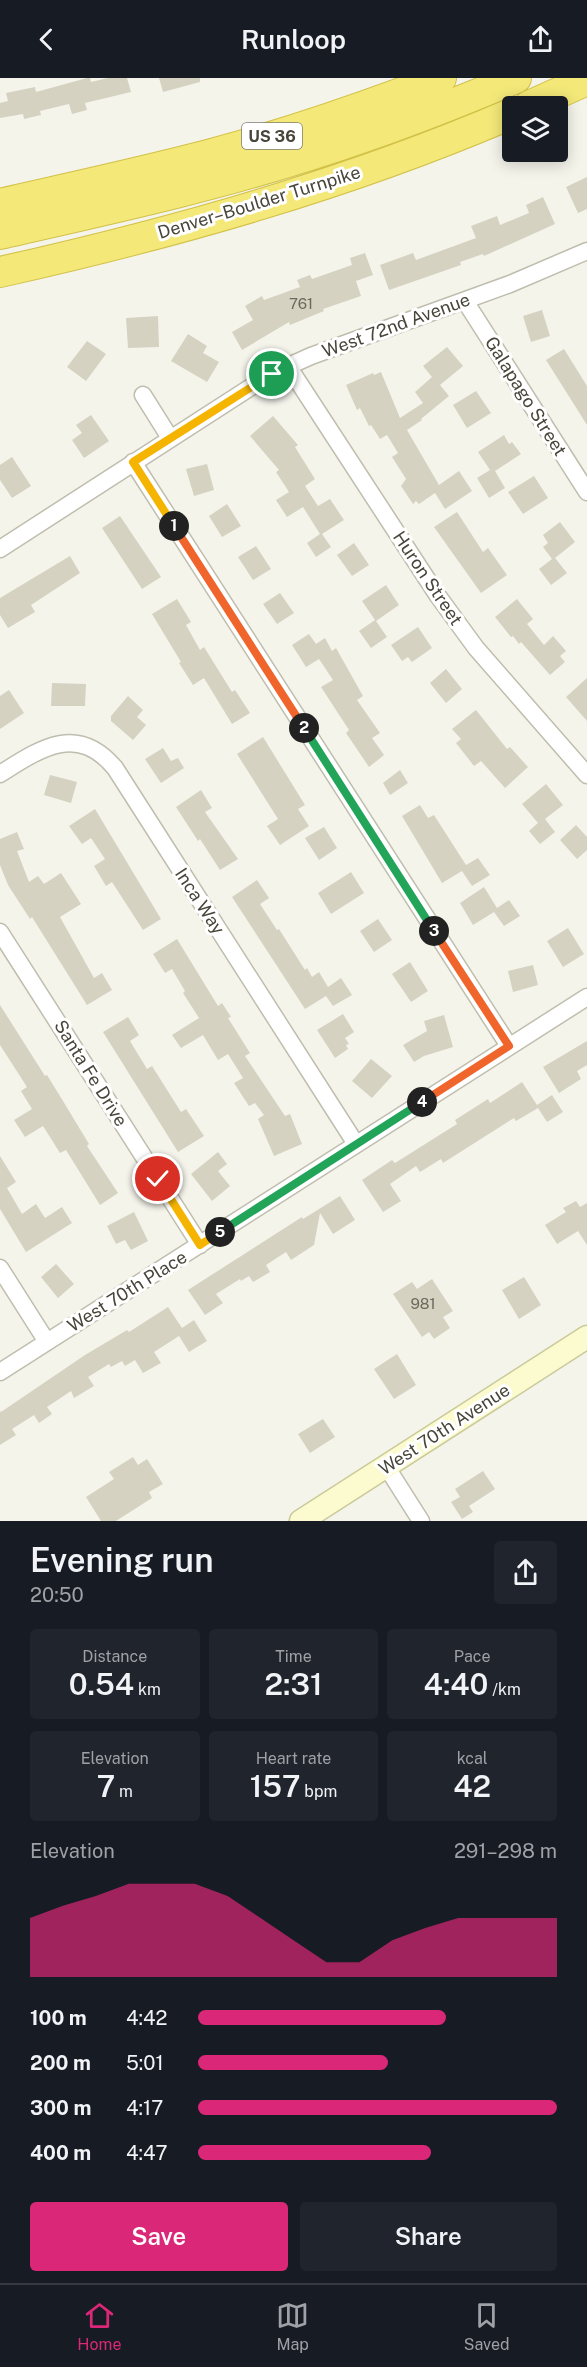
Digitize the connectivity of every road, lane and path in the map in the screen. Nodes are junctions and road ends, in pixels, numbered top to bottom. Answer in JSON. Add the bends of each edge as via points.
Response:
{"nodes":[{"id":1,"x":441,"y":78,"type":"edge"},
{"id":2,"x":516,"y":78,"type":"edge"},
{"id":3,"x":587,"y":80,"type":"edge"},
{"id":4,"x":551,"y":96,"type":"edge"},
{"id":5,"x":502,"y":117,"type":"edge"},
{"id":6,"x":0,"y":204,"type":"edge"},
{"id":7,"x":0,"y":234,"type":"edge"},
{"id":8,"x":587,"y":251,"type":"edge"},
{"id":9,"x":0,"y":272,"type":"edge"},
{"id":10,"x":465,"y":301,"type":"junction"},
{"id":11,"x":288,"y":366,"type":"junction"},
{"id":12,"x":143,"y":395,"type":"dead end"},
{"id":13,"x":170,"y":438,"type":"junction"},
{"id":14,"x":133,"y":462,"type":"junction"},
{"id":15,"x":587,"y":492,"type":"edge"},
{"id":16,"x":1,"y":546,"type":"edge"},
{"id":17,"x":0,"y":774,"type":"edge"},
{"id":18,"x":587,"y":775,"type":"edge"},
{"id":19,"x":0,"y":932,"type":"edge"},
{"id":20,"x":587,"y":997,"type":"edge"},
{"id":21,"x":509,"y":1046,"type":"junction"},
{"id":22,"x":356,"y":1144,"type":"junction"},
{"id":23,"x":200,"y":1245,"type":"junction"},
{"id":24,"x":0,"y":1268,"type":"edge"},
{"id":25,"x":587,"y":1337,"type":"edge"},
{"id":26,"x":47,"y":1342,"type":"junction"},
{"id":27,"x":0,"y":1372,"type":"edge"},
{"id":28,"x":386,"y":1466,"type":"junction"},
{"id":29,"x":301,"y":1521,"type":"edge"},
{"id":30,"x":421,"y":1521,"type":"edge"}],
"edges":[{"from":1,"to":6,"type":"highway","number":"US 36","via":[[243,145]]},
{"from":2,"to":7,"type":"highway","via":[[405,123],[308,156],[187,190]]},
{"from":3,"to":4,"type":"highway"},
{"from":5,"to":9,"type":"highway","name":"Denver–Boulder Turnpike","via":[[386,163],[274,200]]},
{"from":8,"to":10,"type":"street","name":"West 72nd Avenue"},
{"from":10,"to":11,"type":"street","name":"West 72nd Avenue"},
{"from":10,"to":15,"type":"street","name":"Galapago Street"},
{"from":11,"to":13,"type":"street","name":"West 72nd Avenue"},
{"from":11,"to":18,"type":"street","name":"Huron Street","via":[[476,648]]},
{"from":12,"to":13,"type":"street"},
{"from":13,"to":14,"type":"street","name":"West 72nd Avenue"},
{"from":14,"to":16,"type":"street","name":"West 72nd Avenue"},
{"from":14,"to":21,"type":"street"},
{"from":17,"to":22,"type":"street","name":"Inca Way","via":[[58,745],[87,745],[104,754]]},
{"from":19,"to":23,"type":"street","name":"Santa Fe Drive"},
{"from":20,"to":21,"type":"street","name":"West 70th Place"},
{"from":21,"to":22,"type":"street","name":"West 70th Place"},
{"from":22,"to":23,"type":"street","name":"West 70th Place"},
{"from":23,"to":26,"type":"street","name":"West 70th Place"},
{"from":24,"to":26,"type":"street"},
{"from":25,"to":28,"type":"main road","name":"West 70th Avenue"},
{"from":26,"to":27,"type":"street","name":"West 70th Place"},
{"from":28,"to":29,"type":"main road","name":"West 70th Avenue"},
{"from":28,"to":30,"type":"street"}]}
